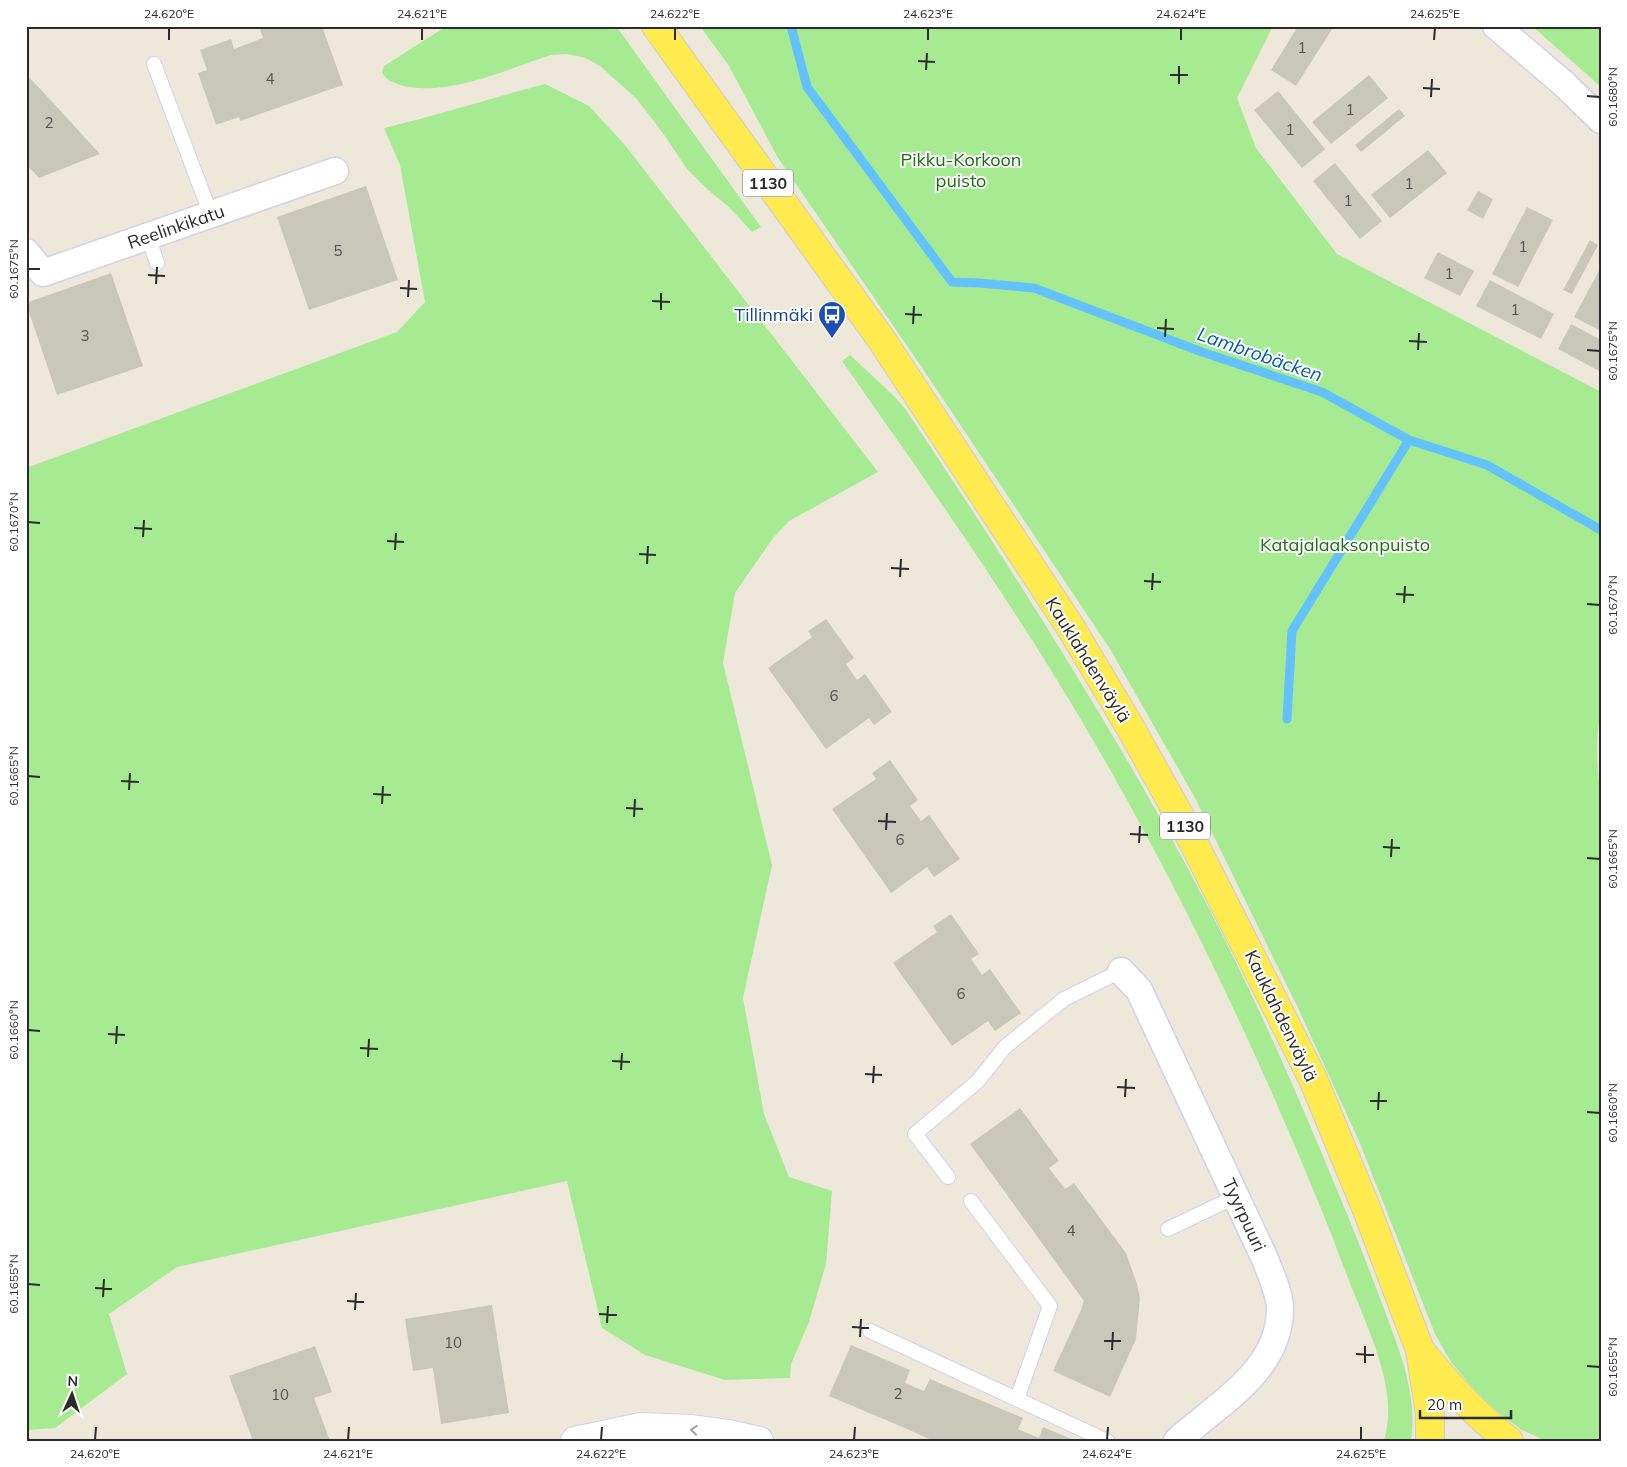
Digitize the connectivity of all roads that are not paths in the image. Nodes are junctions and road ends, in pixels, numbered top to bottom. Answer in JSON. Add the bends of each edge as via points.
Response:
{"nodes":[{"id":1,"x":656,"y":26,"type":"edge"},
{"id":2,"x":1496,"y":26,"type":"edge"},
{"id":3,"x":154,"y":64,"type":"dead end"},
{"id":4,"x":1601,"y":120,"type":"edge"},
{"id":5,"x":335,"y":171,"type":"dead end"},
{"id":6,"x":211,"y":215,"type":"junction"},
{"id":7,"x":148,"y":236,"type":"junction"},
{"id":8,"x":26,"y":252,"type":"edge"},
{"id":9,"x":158,"y":263,"type":"dead end"},
{"id":10,"x":35,"y":276,"type":"edge"},
{"id":11,"x":1121,"y":971,"type":"joint"},
{"id":12,"x":948,"y":1178,"type":"dead end"},
{"id":13,"x":1235,"y":1197,"type":"junction"},
{"id":14,"x":971,"y":1200,"type":"dead end"},
{"id":15,"x":1168,"y":1229,"type":"dead end"},
{"id":16,"x":870,"y":1331,"type":"dead end"},
{"id":17,"x":1420,"y":1350,"type":"junction"},
{"id":18,"x":1017,"y":1399,"type":"junction"},
{"id":19,"x":575,"y":1441,"type":"edge"},
{"id":20,"x":759,"y":1441,"type":"edge"},
{"id":21,"x":1107,"y":1441,"type":"edge"},
{"id":22,"x":1177,"y":1441,"type":"edge"},
{"id":23,"x":1430,"y":1441,"type":"edge"},
{"id":24,"x":1509,"y":1441,"type":"edge"}],
"edges":[{"from":1,"to":17,"type":"main road","name":"Kauklahdenväylä","number":"1130","via":[[881,339],[1070,628],[1130,728],[1183,822],[1313,1079]]},
{"from":2,"to":4,"type":"street"},
{"from":3,"to":6,"type":"lane"},
{"from":5,"to":6,"type":"street","name":"Reelinkikatu"},
{"from":6,"to":7,"type":"street","name":"Reelinkikatu"},
{"from":7,"to":9,"type":"lane"},
{"from":7,"to":10,"type":"street","name":"Reelinkikatu"},
{"from":8,"to":10,"type":"street","name":"Reelinkikatu"},
{"from":11,"to":12,"type":"lane","via":[[1064,999],[1004,1047],[978,1081],[915,1134]]},
{"from":11,"to":13,"type":"street","name":"Tyyrpuuri","via":[[1139,990]]},
{"from":13,"to":15,"type":"lane"},
{"from":13,"to":22,"type":"street","name":"Tyyrpuuri","via":[[1265,1259],[1275,1288],[1280,1309],[1277,1335],[1266,1358],[1246,1384]]},
{"from":14,"to":18,"type":"lane","via":[[1050,1306]]},
{"from":16,"to":18,"type":"lane"},
{"from":17,"to":23,"type":"main road","name":"Kauklahdenväylä","number":"1130","via":[[1430,1414]]},
{"from":17,"to":24,"type":"main road","name":"Kauklahdenväylä","number":"1130","via":[[1480,1418]]},
{"from":18,"to":21,"type":"lane"},
{"from":20,"to":19,"type":"street","one_way":true,"via":[[692,1429],[640,1427]]}]}
